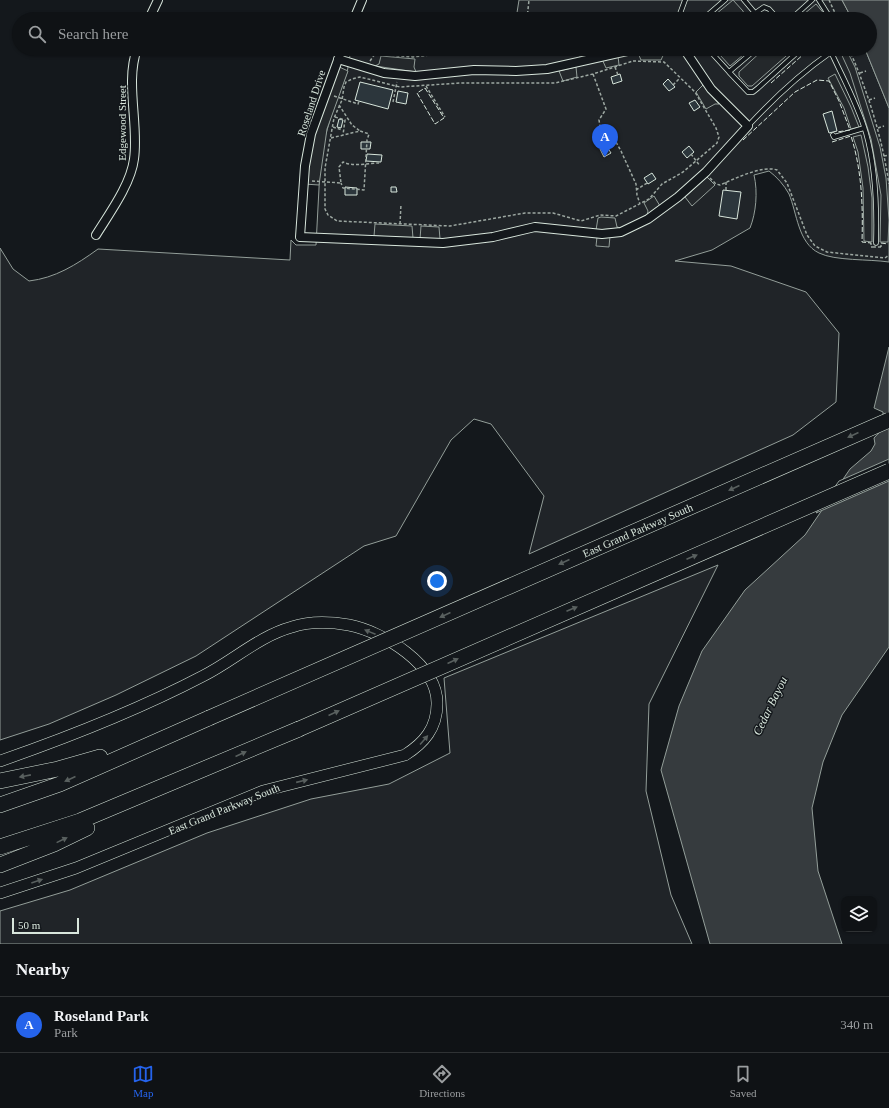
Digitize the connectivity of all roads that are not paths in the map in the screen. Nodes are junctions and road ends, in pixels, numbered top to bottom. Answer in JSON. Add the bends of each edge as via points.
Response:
{"nodes":[{"id":1,"x":158,"y":0,"type":"edge"},
{"id":2,"x":362,"y":0,"type":"edge"},
{"id":3,"x":685,"y":0,"type":"edge"},
{"id":4,"x":725,"y":0,"type":"edge"},
{"id":5,"x":744,"y":0,"type":"edge"},
{"id":6,"x":812,"y":0,"type":"edge"},
{"id":7,"x":819,"y":0,"type":"edge"},
{"id":8,"x":152,"y":12,"type":"edge"},
{"id":9,"x":357,"y":12,"type":"edge"},
{"id":10,"x":681,"y":12,"type":"edge"},
{"id":11,"x":711,"y":12,"type":"edge"},
{"id":12,"x":753,"y":12,"type":"edge"},
{"id":13,"x":756,"y":12,"type":"edge"},
{"id":14,"x":772,"y":12,"type":"edge"},
{"id":15,"x":799,"y":12,"type":"edge"},
{"id":16,"x":827,"y":12,"type":"edge"},
{"id":17,"x":136,"y":56,"type":"edge"},
{"id":18,"x":339,"y":56,"type":"edge"},
{"id":19,"x":605,"y":56,"type":"edge"},
{"id":20,"x":689,"y":56,"type":"edge"},
{"id":21,"x":715,"y":56,"type":"edge"},
{"id":22,"x":748,"y":56,"type":"edge"},
{"id":23,"x":793,"y":56,"type":"edge"},
{"id":24,"x":825,"y":56,"type":"edge"},
{"id":25,"x":833,"y":56,"type":"edge"},
{"id":26,"x":338,"y":59,"type":"junction"},
{"id":27,"x":729,"y":72,"type":"junction"},
{"id":28,"x":748,"y":126,"type":"junction"},
{"id":29,"x":864,"y":128,"type":"junction"},
{"id":30,"x":833,"y":134,"type":"dead end"},
{"id":31,"x":96,"y":236,"type":"dead end"},
{"id":32,"x":876,"y":243,"type":"dead end"},
{"id":33,"x":889,"y":420,"type":"edge"},
{"id":34,"x":889,"y":471,"type":"edge"},
{"id":35,"x":209,"y":718,"type":"junction"},
{"id":36,"x":0,"y":761,"type":"edge"},
{"id":37,"x":206,"y":770,"type":"junction"},
{"id":38,"x":0,"y":781,"type":"edge"},
{"id":39,"x":0,"y":805,"type":"edge"},
{"id":40,"x":0,"y":847,"type":"edge"},
{"id":41,"x":0,"y":865,"type":"edge"},
{"id":42,"x":0,"y":893,"type":"edge"}],
"edges":[{"from":1,"to":8,"type":"street"},
{"from":2,"to":9,"type":"street"},
{"from":3,"to":10,"type":"lane"},
{"from":4,"to":11,"type":"lane"},
{"from":5,"to":12,"type":"lane"},
{"from":6,"to":15,"type":"lane"},
{"from":7,"to":16,"type":"lane"},
{"from":13,"to":14,"type":"lane","via":[[764,8]]},
{"from":17,"to":31,"type":"street","name":"Edgewood Street","via":[[132,92],[134,159],[130,176]]},
{"from":18,"to":26,"type":"street","name":"Roseland Drive"},
{"from":19,"to":26,"type":"street","via":[[547,69],[474,70],[429,76],[398,75]]},
{"from":20,"to":28,"type":"street","via":[[712,89]]},
{"from":21,"to":27,"type":"lane"},
{"from":22,"to":27,"type":"lane"},
{"from":23,"to":27,"type":"lane","via":[[753,92],[744,90]]},
{"from":24,"to":28,"type":"lane"},
{"from":25,"to":29,"type":"lane"},
{"from":26,"to":28,"type":"street","name":"Roseland Drive","via":[[310,134],[300,238],[443,243],[485,238],[535,227],[602,234],[621,232],[665,208],[706,172]]},
{"from":29,"to":30,"type":"lane","via":[[834,137]]},
{"from":29,"to":32,"type":"lane","via":[[874,185]]},
{"from":33,"to":35,"type":"highway","name":"East Grand Parkway South","one_way":true,"bridge":true},
{"from":37,"to":34,"type":"highway","one_way":true,"bridge":true},
{"from":35,"to":38,"type":"highway","one_way":true,"via":[[85,762]]},
{"from":35,"to":39,"type":"highway","name":"East Grand Parkway South","one_way":true,"via":[[60,784]]},
{"from":42,"to":36,"type":"street","name":"East Grand Parkway South","one_way":true,"via":[[76,868],[263,791],[405,755],[416,748],[431,730],[438,704],[432,679],[425,668],[399,648],[370,632],[350,625],[330,623],[294,626],[263,638],[219,668],[181,687],[48,744]]},
{"from":37,"to":40,"type":"highway","via":[[80,821]]},
{"from":41,"to":37,"type":"highway","one_way":true,"via":[[54,844]]}]}
